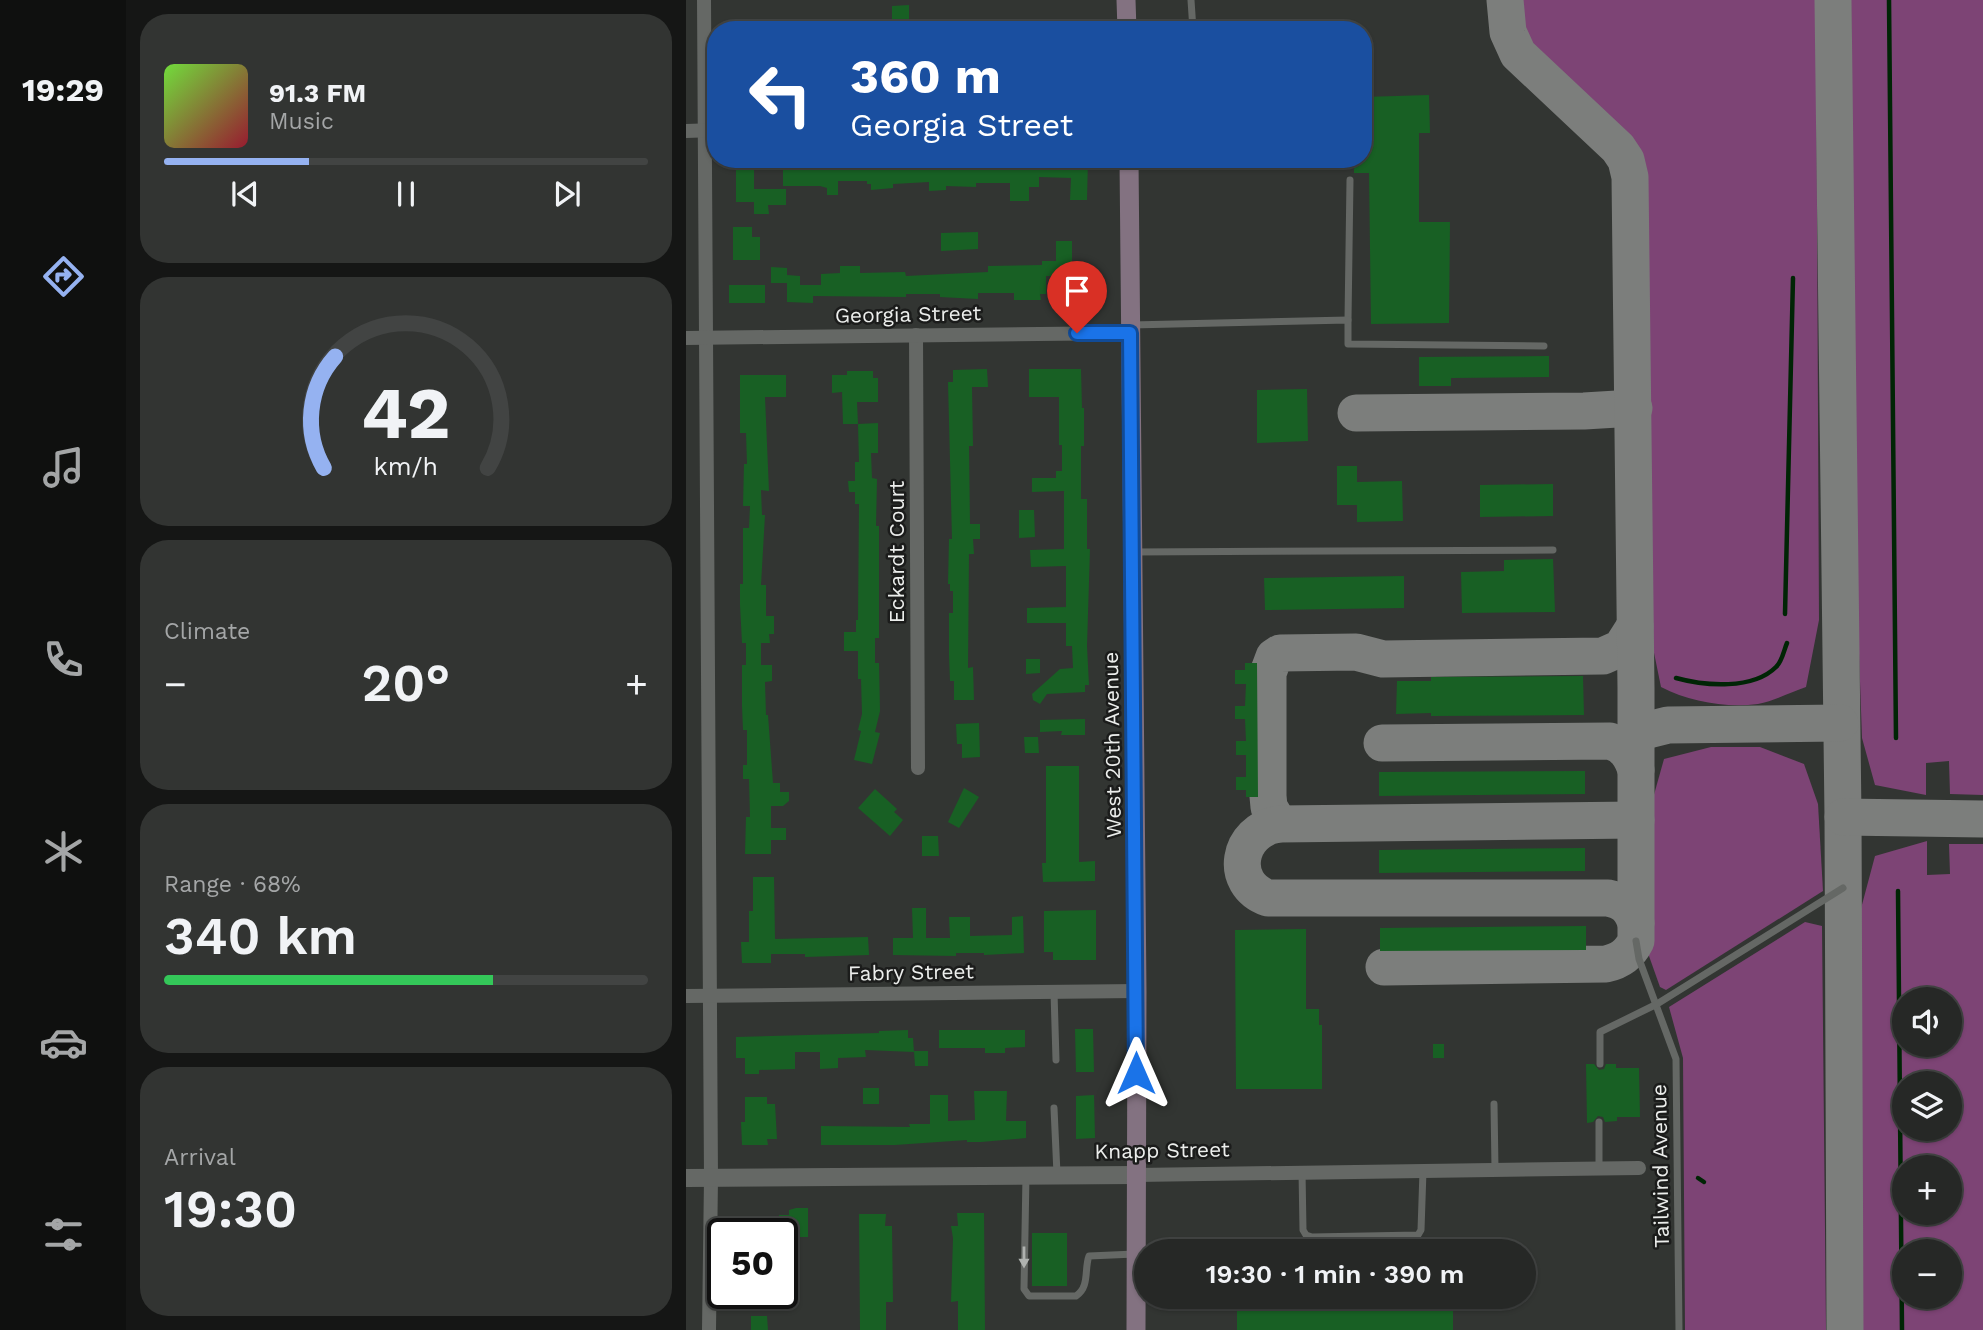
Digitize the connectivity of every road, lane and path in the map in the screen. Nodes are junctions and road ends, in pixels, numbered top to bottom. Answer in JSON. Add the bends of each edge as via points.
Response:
{"nodes":[{"id":1,"x":704,"y":0,"type":"edge"},
{"id":2,"x":1126,"y":0,"type":"edge"},
{"id":3,"x":1191,"y":0,"type":"edge"},
{"id":4,"x":1127,"y":21,"type":"edge"},
{"id":5,"x":1192,"y":21,"type":"edge"},
{"id":6,"x":707,"y":65,"type":"edge"},
{"id":7,"x":707,"y":130,"type":"edge"},
{"id":8,"x":686,"y":131,"type":"edge"},
{"id":9,"x":709,"y":168,"type":"edge"},
{"id":10,"x":1129,"y":168,"type":"edge"},
{"id":11,"x":1350,"y":180,"type":"dead end"},
{"id":12,"x":1348,"y":320,"type":"junction"},
{"id":13,"x":1130,"y":329,"type":"junction"},
{"id":14,"x":916,"y":335,"type":"junction"},
{"id":15,"x":686,"y":338,"type":"edge"},
{"id":16,"x":706,"y":338,"type":"junction"},
{"id":17,"x":1544,"y":346,"type":"dead end"},
{"id":18,"x":1553,"y":550,"type":"dead end"},
{"id":19,"x":1133,"y":552,"type":"junction"},
{"id":20,"x":918,"y":768,"type":"dead end"},
{"id":21,"x":1843,"y":888,"type":"dead end"},
{"id":22,"x":1636,"y":941,"type":"dead end"},
{"id":23,"x":1136,"y":991,"type":"junction"},
{"id":24,"x":1054,"y":992,"type":"junction"},
{"id":25,"x":686,"y":996,"type":"edge"},
{"id":26,"x":710,"y":996,"type":"junction"},
{"id":27,"x":1657,"y":1004,"type":"junction"},
{"id":28,"x":1056,"y":1060,"type":"dead end"},
{"id":29,"x":1600,"y":1064,"type":"dead end"},
{"id":30,"x":1494,"y":1104,"type":"dead end"},
{"id":31,"x":1054,"y":1108,"type":"dead end"},
{"id":32,"x":1599,"y":1122,"type":"dead end"},
{"id":33,"x":1599,"y":1168,"type":"junction"},
{"id":34,"x":1639,"y":1168,"type":"dead end"},
{"id":35,"x":1495,"y":1169,"type":"junction"},
{"id":36,"x":1423,"y":1170,"type":"junction"},
{"id":37,"x":1302,"y":1171,"type":"junction"},
{"id":38,"x":1026,"y":1174,"type":"junction"},
{"id":39,"x":1057,"y":1174,"type":"junction"},
{"id":40,"x":1136,"y":1175,"type":"junction"},
{"id":41,"x":686,"y":1178,"type":"edge"},
{"id":42,"x":711,"y":1178,"type":"junction"},
{"id":43,"x":1136,"y":1239,"type":"edge"},
{"id":44,"x":1134,"y":1254,"type":"edge"},
{"id":45,"x":1136,"y":1309,"type":"edge"},
{"id":46,"x":709,"y":1330,"type":"edge"},
{"id":47,"x":1136,"y":1330,"type":"edge"},
{"id":48,"x":1679,"y":1330,"type":"edge"}],
"edges":[{"from":1,"to":6,"type":"street"},
{"from":2,"to":4,"type":"main road"},
{"from":3,"to":5,"type":"lane"},
{"from":7,"to":8,"type":"street"},
{"from":9,"to":16,"type":"street"},
{"from":10,"to":13,"type":"main road","name":"West 20th Avenue"},
{"from":11,"to":12,"type":"lane"},
{"from":12,"to":13,"type":"lane"},
{"from":12,"to":17,"type":"lane","via":[[1348,344]]},
{"from":13,"to":14,"type":"street","name":"Georgia Street"},
{"from":13,"to":19,"type":"main road","name":"West 20th Avenue"},
{"from":14,"to":16,"type":"street","name":"Georgia Street"},
{"from":14,"to":20,"type":"street","name":"Eckardt Court"},
{"from":15,"to":16,"type":"street","name":"Georgia Street"},
{"from":16,"to":26,"type":"street"},
{"from":18,"to":19,"type":"lane"},
{"from":19,"to":23,"type":"main road","name":"West 20th Avenue"},
{"from":21,"to":27,"type":"lane"},
{"from":22,"to":27,"type":"lane","name":"Tailwind Avenue"},
{"from":23,"to":24,"type":"street","name":"Fabry Street"},
{"from":23,"to":40,"type":"main road","name":"West 20th Avenue"},
{"from":24,"to":26,"type":"street","name":"Fabry Street"},
{"from":24,"to":28,"type":"lane"},
{"from":25,"to":26,"type":"street","name":"Fabry Street"},
{"from":26,"to":42,"type":"street"},
{"from":27,"to":29,"type":"lane","via":[[1600,1032]]},
{"from":27,"to":48,"type":"lane","name":"Tailwind Avenue","via":[[1676,1059]]},
{"from":30,"to":35,"type":"lane"},
{"from":31,"to":39,"type":"lane"},
{"from":32,"to":33,"type":"lane"},
{"from":33,"to":34,"type":"street","name":"Knapp Street"},
{"from":33,"to":35,"type":"street","name":"Knapp Street"},
{"from":35,"to":36,"type":"street","name":"Knapp Street"},
{"from":36,"to":37,"type":"street","name":"Knapp Street"},
{"from":36,"to":37,"type":"lane","via":[[1418,1235],[1325,1237],[1306,1235],[1303,1230]]},
{"from":37,"to":40,"type":"street","name":"Knapp Street"},
{"from":38,"to":39,"type":"street","name":"Knapp Street"},
{"from":38,"to":42,"type":"street","name":"Knapp Street"},
{"from":38,"to":44,"type":"lane","one_way":true,"via":[[1024,1289],[1029,1296],[1076,1296],[1085,1285],[1089,1256]]},
{"from":39,"to":40,"type":"street","name":"Knapp Street"},
{"from":40,"to":43,"type":"main road","name":"West 20th Avenue"},
{"from":41,"to":42,"type":"street","name":"Knapp Street"},
{"from":42,"to":46,"type":"street"},
{"from":45,"to":47,"type":"main road","name":"West 20th Avenue"}]}
